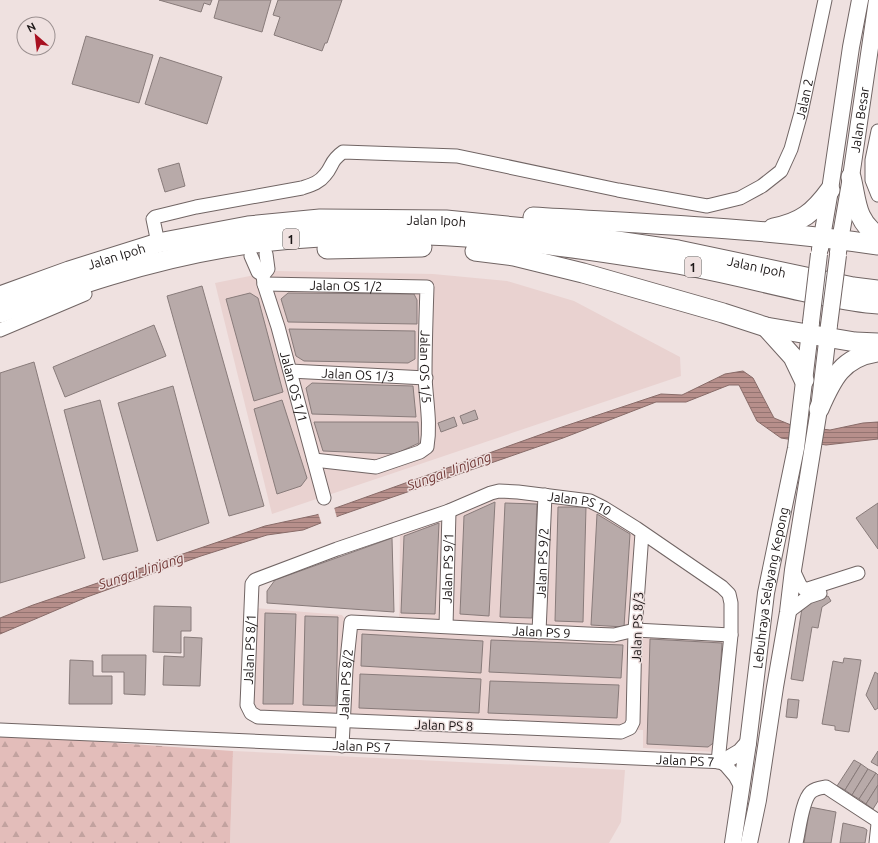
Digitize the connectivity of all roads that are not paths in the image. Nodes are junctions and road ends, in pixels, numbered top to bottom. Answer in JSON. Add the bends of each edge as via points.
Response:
{"nodes":[{"id":1,"x":825,"y":0,"type":"edge"},
{"id":2,"x":860,"y":0,"type":"edge"},
{"id":3,"x":877,"y":0,"type":"edge"},
{"id":4,"x":876,"y":24,"type":"edge"},
{"id":5,"x":873,"y":48,"type":"edge"},
{"id":6,"x":878,"y":131,"type":"edge"},
{"id":7,"x":851,"y":177,"type":"junction"},
{"id":8,"x":830,"y":190,"type":"junction"},
{"id":9,"x":878,"y":195,"type":"edge"},
{"id":10,"x":320,"y":219,"type":"junction"},
{"id":11,"x":756,"y":231,"type":"junction"},
{"id":12,"x":878,"y":236,"type":"edge"},
{"id":13,"x":158,"y":243,"type":"junction"},
{"id":14,"x":878,"y":245,"type":"edge"},
{"id":15,"x":820,"y":246,"type":"junction"},
{"id":16,"x":448,"y":247,"type":"junction"},
{"id":17,"x":839,"y":247,"type":"junction"},
{"id":18,"x":258,"y":255,"type":"junction"},
{"id":19,"x":264,"y":280,"type":"junction"},
{"id":20,"x":427,"y":287,"type":"joint"},
{"id":21,"x":792,"y":290,"type":"junction"},
{"id":22,"x":878,"y":290,"type":"edge"},
{"id":23,"x":85,"y":294,"type":"junction"},
{"id":24,"x":0,"y":296,"type":"edge"},
{"id":25,"x":878,"y":304,"type":"edge"},
{"id":26,"x":0,"y":312,"type":"edge"},
{"id":27,"x":0,"y":317,"type":"edge"},
{"id":28,"x":766,"y":327,"type":"junction"},
{"id":29,"x":810,"y":328,"type":"junction"},
{"id":30,"x":0,"y":330,"type":"edge"},
{"id":31,"x":828,"y":331,"type":"junction"},
{"id":32,"x":878,"y":343,"type":"edge"},
{"id":33,"x":878,"y":352,"type":"edge"},
{"id":34,"x":290,"y":371,"type":"junction"},
{"id":35,"x":426,"y":378,"type":"junction"},
{"id":36,"x":804,"y":380,"type":"junction"},
{"id":37,"x":810,"y":408,"type":"junction"},
{"id":38,"x":314,"y":460,"type":"junction"},
{"id":39,"x":545,"y":495,"type":"junction"},
{"id":40,"x":324,"y":498,"type":"dead end"},
{"id":41,"x":449,"y":510,"type":"junction"},
{"id":42,"x":642,"y":533,"type":"junction"},
{"id":43,"x":793,"y":570,"type":"junction"},
{"id":44,"x":858,"y":576,"type":"dead end"},
{"id":45,"x":842,"y":582,"type":"junction"},
{"id":46,"x":252,"y":584,"type":"joint"},
{"id":47,"x":788,"y":612,"type":"junction"},
{"id":48,"x":351,"y":622,"type":"joint"},
{"id":49,"x":446,"y":626,"type":"junction"},
{"id":50,"x":635,"y":630,"type":"junction"},
{"id":51,"x":539,"y":632,"type":"junction"},
{"id":52,"x":731,"y":635,"type":"junction"},
{"id":53,"x":251,"y":713,"type":"joint"},
{"id":54,"x":343,"y":721,"type":"junction"},
{"id":55,"x":633,"y":722,"type":"joint"},
{"id":56,"x":0,"y":730,"type":"edge"},
{"id":57,"x":748,"y":743,"type":"junction"},
{"id":58,"x":342,"y":746,"type":"junction"},
{"id":59,"x":720,"y":762,"type":"junction"},
{"id":60,"x":745,"y":764,"type":"junction"},
{"id":61,"x":761,"y":783,"type":"junction"},
{"id":62,"x":741,"y":787,"type":"junction"},
{"id":63,"x":878,"y":820,"type":"edge"},
{"id":64,"x":878,"y":824,"type":"edge"},
{"id":65,"x":733,"y":843,"type":"edge"},
{"id":66,"x":749,"y":843,"type":"edge"},
{"id":67,"x":796,"y":843,"type":"edge"},
{"id":68,"x":876,"y":843,"type":"edge"}],
"edges":[{"from":1,"to":13,"type":"street","name":"Jalan 2","via":[[791,149],[781,171],[762,186],[740,198],[707,206],[457,156],[343,152],[316,183],[302,188],[155,217],[153,223]]},
{"from":2,"to":8,"type":"main road","name":"Jalan Besar"},
{"from":3,"to":4,"type":"main road","name":"Jalan Besar"},
{"from":4,"to":5,"type":"main road","name":"Jalan Besar"},
{"from":5,"to":7,"type":"main road","name":"Jalan Besar"},
{"from":6,"to":9,"type":"street","name":"Jalan Besar","via":[[872,160],[872,180]]},
{"from":7,"to":12,"type":"highway","via":[[864,224]]},
{"from":7,"to":17,"type":"main road","name":"Jalan Besar"},
{"from":8,"to":11,"type":"highway","via":[[810,214],[798,221]]},
{"from":8,"to":15,"type":"main road","name":"Jalan Besar"},
{"from":10,"to":11,"type":"highway","via":[[399,214],[478,214]]},
{"from":10,"to":13,"type":"highway","name":"Jalan Ipoh","number":"1","via":[[248,226]]},
{"from":10,"to":22,"type":"highway","name":"Jalan Ipoh","number":"1","via":[[446,220],[536,229],[678,250]]},
{"from":11,"to":15,"type":"highway"},
{"from":13,"to":24,"type":"highway","name":"Jalan Ipoh","number":"1"},
{"from":14,"to":17,"type":"highway"},
{"from":15,"to":17,"type":"highway"},
{"from":15,"to":29,"type":"main road","name":"Jalan Besar","bridge":true},
{"from":16,"to":18,"type":"highway","via":[[324,249]]},
{"from":16,"to":21,"type":"highway","via":[[640,266]]},
{"from":16,"to":28,"type":"highway","via":[[514,256],[555,265]]},
{"from":17,"to":31,"type":"main road","name":"Jalan Besar","bridge":true},
{"from":18,"to":19,"type":"street","name":"Jalan OS 1/1","via":[[268,269]]},
{"from":18,"to":23,"type":"highway","via":[[150,276]]},
{"from":19,"to":20,"type":"street","name":"Jalan OS 1/2"},
{"from":19,"to":34,"type":"street","name":"Jalan OS 1/1"},
{"from":20,"to":35,"type":"street","name":"Jalan OS 1/5"},
{"from":21,"to":25,"type":"highway","name":"Jalan Ipoh","number":"1"},
{"from":21,"to":26,"type":"highway","name":"Jalan Ipoh","number":"1","via":[[674,263],[592,250],[445,235],[374,234],[288,239],[197,253],[120,272]]},
{"from":23,"to":27,"type":"highway","via":[[12,317]]},
{"from":23,"to":30,"type":"street"},
{"from":28,"to":29,"type":"highway"},
{"from":28,"to":36,"type":"highway","via":[[793,357]]},
{"from":29,"to":31,"type":"highway"},
{"from":29,"to":36,"type":"main road","name":"Lebuhraya Selayang Kepong"},
{"from":31,"to":32,"type":"highway","via":[[856,342]]},
{"from":31,"to":37,"type":"main road","name":"Lebuhraya Selayang Kepong"},
{"from":33,"to":37,"type":"highway","via":[[860,356],[847,364]]},
{"from":34,"to":35,"type":"street","name":"Jalan OS 1/3"},
{"from":34,"to":38,"type":"street","name":"Jalan OS 1/1"},
{"from":35,"to":38,"type":"street","name":"Jalan OS 1/5","via":[[429,422],[427,447],[420,452],[376,467]]},
{"from":36,"to":37,"type":"main road","name":"Lebuhraya Selayang Kepong"},
{"from":37,"to":43,"type":"main road","name":"Lebuhraya Selayang Kepong","via":[[813,448]]},
{"from":37,"to":57,"type":"main road","name":"Lebuhraya Selayang Kepong","via":[[796,448],[766,593]]},
{"from":38,"to":40,"type":"street","name":"Jalan OS 1/1"},
{"from":39,"to":41,"type":"street","name":"Jalan PS 10","via":[[499,491]]},
{"from":39,"to":42,"type":"street","name":"Jalan PS 10","via":[[590,501]]},
{"from":39,"to":51,"type":"street","name":"Jalan PS 9/2"},
{"from":41,"to":46,"type":"street","name":"Jalan PS 10","via":[[259,578]]},
{"from":41,"to":49,"type":"street","name":"Jalan PS 9/1"},
{"from":42,"to":50,"type":"street","name":"Jalan PS 8/3"},
{"from":42,"to":52,"type":"street","name":"Jalan PS 10","via":[[729,594]]},
{"from":43,"to":45,"type":"street","via":[[796,579],[805,590]]},
{"from":43,"to":47,"type":"main road","name":"Lebuhraya Selayang Kepong"},
{"from":44,"to":45,"type":"street"},
{"from":45,"to":47,"type":"street","via":[[808,597]]},
{"from":46,"to":53,"type":"street","name":"Jalan PS 8/1","via":[[247,705]]},
{"from":47,"to":61,"type":"main road","name":"Lebuhraya Selayang Kepong"},
{"from":48,"to":49,"type":"street","name":"Jalan PS 9"},
{"from":48,"to":54,"type":"street","name":"Jalan PS 8/2"},
{"from":49,"to":51,"type":"street","name":"Jalan PS 9"},
{"from":50,"to":51,"type":"street","name":"Jalan PS 9","via":[[614,635]]},
{"from":50,"to":52,"type":"street","name":"Jalan PS 9"},
{"from":50,"to":55,"type":"street","name":"Jalan PS 8/3"},
{"from":52,"to":59,"type":"street","name":"Jalan PS 10"},
{"from":53,"to":54,"type":"street","name":"Jalan PS 8","via":[[258,717]]},
{"from":54,"to":55,"type":"street","name":"Jalan PS 8","via":[[621,732],[630,728]]},
{"from":54,"to":58,"type":"street","name":"Jalan PS 8/2"},
{"from":56,"to":58,"type":"street","name":"Jalan PS 7"},
{"from":57,"to":59,"type":"main road","via":[[740,752]]},
{"from":57,"to":60,"type":"main road","name":"Lebuhraya Selayang Kepong"},
{"from":58,"to":59,"type":"street","name":"Jalan PS 7"},
{"from":59,"to":60,"type":"street","name":"Jalan PS 7"},
{"from":59,"to":62,"type":"street","name":"Jalan PS 7","via":[[735,776]]},
{"from":60,"to":61,"type":"main road","via":[[755,769]]},
{"from":60,"to":62,"type":"main road","name":"Lebuhraya Selayang Kepong"},
{"from":61,"to":66,"type":"main road","name":"Lebuhraya Selayang Kepong"},
{"from":62,"to":65,"type":"main road","name":"Lebuhraya Selayang Kepong"},
{"from":63,"to":67,"type":"street","via":[[826,787],[818,788],[810,793],[805,802]]},
{"from":64,"to":68,"type":"street"}]}
